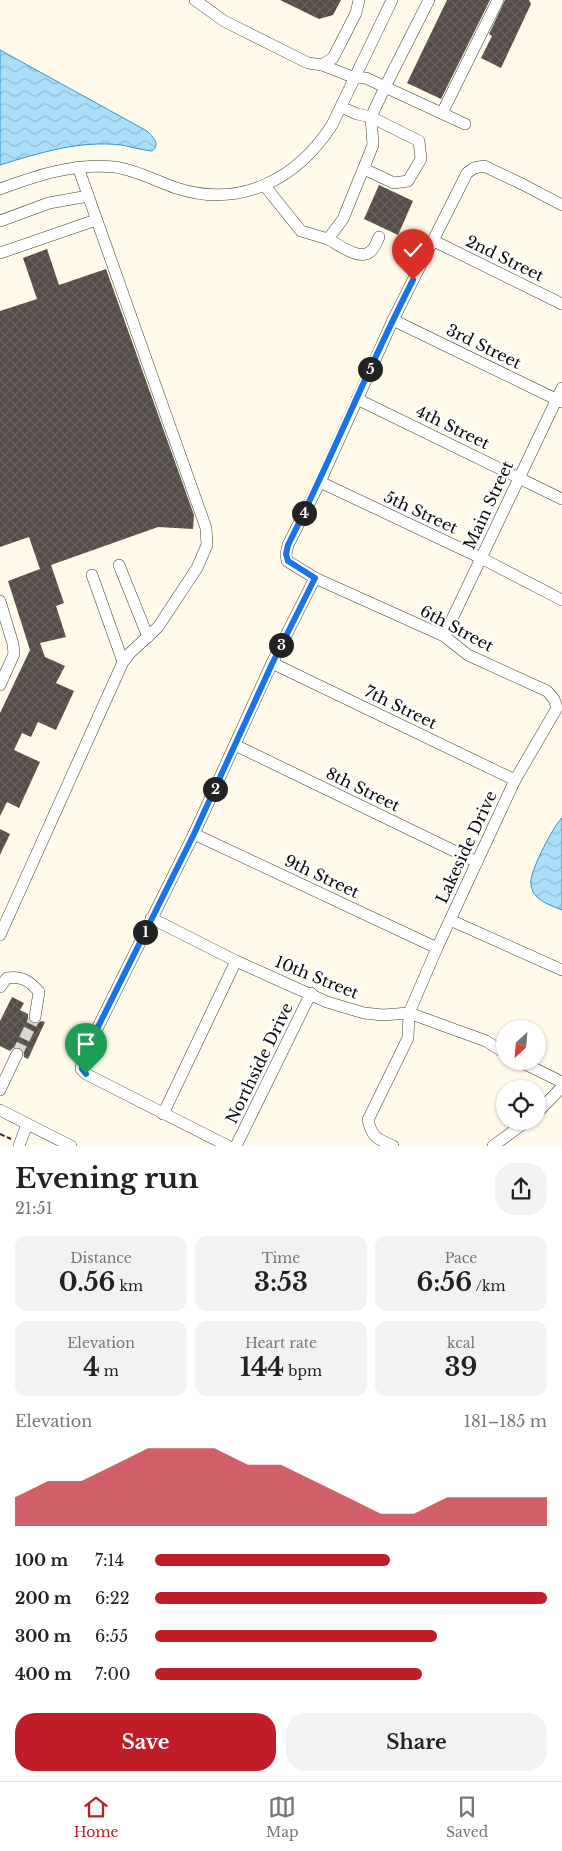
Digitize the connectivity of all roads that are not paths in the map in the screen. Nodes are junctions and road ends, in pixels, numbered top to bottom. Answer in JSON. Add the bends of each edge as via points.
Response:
{"nodes":[{"id":1,"x":195,"y":0,"type":"edge"},
{"id":2,"x":360,"y":0,"type":"edge"},
{"id":3,"x":392,"y":0,"type":"edge"},
{"id":4,"x":429,"y":0,"type":"edge"},
{"id":5,"x":498,"y":0,"type":"edge"},
{"id":6,"x":322,"y":65,"type":"junction"},
{"id":7,"x":355,"y":78,"type":"junction"},
{"id":8,"x":385,"y":87,"type":"junction"},
{"id":9,"x":341,"y":107,"type":"junction"},
{"id":10,"x":442,"y":113,"type":"junction"},
{"id":11,"x":371,"y":117,"type":"junction"},
{"id":12,"x":465,"y":124,"type":"dead end"},
{"id":13,"x":78,"y":167,"type":"junction"},
{"id":14,"x":364,"y":168,"type":"junction"},
{"id":15,"x":264,"y":185,"type":"junction"},
{"id":16,"x":0,"y":189,"type":"edge"},
{"id":17,"x":88,"y":196,"type":"junction"},
{"id":18,"x":562,"y":206,"type":"edge"},
{"id":19,"x":96,"y":220,"type":"junction"},
{"id":20,"x":0,"y":221,"type":"edge"},
{"id":21,"x":379,"y":237,"type":"dead end"},
{"id":22,"x":328,"y":239,"type":"junction"},
{"id":23,"x":434,"y":241,"type":"junction"},
{"id":24,"x":0,"y":253,"type":"edge"},
{"id":25,"x":562,"y":304,"type":"edge"},
{"id":26,"x":393,"y":320,"type":"junction"},
{"id":27,"x":562,"y":388,"type":"edge"},
{"id":28,"x":357,"y":399,"type":"junction"},
{"id":29,"x":559,"y":401,"type":"edge"},
{"id":30,"x":519,"y":478,"type":"junction"},
{"id":31,"x":320,"y":482,"type":"junction"},
{"id":32,"x":562,"y":499,"type":"edge"},
{"id":33,"x":481,"y":558,"type":"junction"},
{"id":34,"x":119,"y":565,"type":"dead end"},
{"id":35,"x":92,"y":575,"type":"dead end"},
{"id":36,"x":315,"y":578,"type":"junction"},
{"id":37,"x":562,"y":600,"type":"edge"},
{"id":38,"x":0,"y":601,"type":"edge"},
{"id":39,"x":2,"y":618,"type":"edge"},
{"id":40,"x":444,"y":636,"type":"junction"},
{"id":41,"x":148,"y":637,"type":"junction"},
{"id":42,"x":123,"y":662,"type":"junction"},
{"id":43,"x":272,"y":664,"type":"junction"},
{"id":44,"x":1,"y":680,"type":"edge"},
{"id":45,"x":554,"y":699,"type":"joint"},
{"id":46,"x":235,"y":745,"type":"junction"},
{"id":47,"x":515,"y":780,"type":"junction"},
{"id":48,"x":194,"y":834,"type":"junction"},
{"id":49,"x":477,"y":862,"type":"junction"},
{"id":50,"x":151,"y":918,"type":"junction"},
{"id":51,"x":450,"y":920,"type":"junction"},
{"id":52,"x":0,"y":935,"type":"edge"},
{"id":53,"x":437,"y":948,"type":"junction"},
{"id":54,"x":236,"y":961,"type":"junction"},
{"id":55,"x":562,"y":970,"type":"edge"},
{"id":56,"x":0,"y":987,"type":"edge"},
{"id":57,"x":311,"y":993,"type":"junction"},
{"id":58,"x":409,"y":1013,"type":"junction"},
{"id":59,"x":35,"y":1018,"type":"tunnel mouth"},
{"id":60,"x":496,"y":1047,"type":"edge"},
{"id":61,"x":17,"y":1054,"type":"tunnel mouth"},
{"id":62,"x":537,"y":1070,"type":"edge"},
{"id":63,"x":562,"y":1082,"type":"edge"},
{"id":64,"x":562,"y":1087,"type":"edge"},
{"id":65,"x":0,"y":1090,"type":"edge"},
{"id":66,"x":546,"y":1104,"type":"edge"},
{"id":67,"x":0,"y":1110,"type":"edge"},
{"id":68,"x":163,"y":1114,"type":"junction"},
{"id":69,"x":27,"y":1124,"type":"junction"},
{"id":70,"x":515,"y":1130,"type":"edge"},
{"id":71,"x":66,"y":1145,"type":"edge"},
{"id":72,"x":19,"y":1146,"type":"edge"},
{"id":73,"x":228,"y":1146,"type":"edge"},
{"id":74,"x":236,"y":1146,"type":"edge"},
{"id":75,"x":393,"y":1146,"type":"edge"},
{"id":76,"x":494,"y":1146,"type":"edge"}],
"edges":[{"from":1,"to":6,"type":"street","via":[[224,21],[308,63]]},
{"from":2,"to":6,"type":"street","via":[[333,58]]},
{"from":3,"to":7,"type":"street"},
{"from":4,"to":8,"type":"street"},
{"from":5,"to":10,"type":"street"},
{"from":6,"to":7,"type":"street"},
{"from":7,"to":8,"type":"street","via":[[366,78]]},
{"from":7,"to":9,"type":"street"},
{"from":8,"to":10,"type":"street"},
{"from":8,"to":11,"type":"street"},
{"from":9,"to":11,"type":"street"},
{"from":9,"to":15,"type":"street","via":[[326,135],[306,158]]},
{"from":10,"to":12,"type":"street"},
{"from":11,"to":14,"type":"street","via":[[373,145]]},
{"from":11,"to":14,"type":"street","via":[[419,141],[421,158],[408,181],[394,183]]},
{"from":13,"to":15,"type":"street","via":[[116,167],[176,188],[208,195],[225,195]]},
{"from":13,"to":16,"type":"street","via":[[38,175]]},
{"from":13,"to":17,"type":"street"},
{"from":14,"to":22,"type":"street","via":[[343,219]]},
{"from":15,"to":22,"type":"street","via":[[301,231]]},
{"from":17,"to":19,"type":"street"},
{"from":17,"to":20,"type":"street","via":[[49,203]]},
{"from":18,"to":23,"type":"street","name":"6th Street","via":[[484,166],[474,168],[467,173]]},
{"from":19,"to":24,"type":"street"},
{"from":19,"to":41,"type":"street","via":[[206,528],[207,546],[197,568],[170,612]]},
{"from":21,"to":22,"type":"street","via":[[372,251],[364,255]]},
{"from":23,"to":25,"type":"street","name":"2nd Street"},
{"from":23,"to":26,"type":"street","name":"6th Street"},
{"from":26,"to":28,"type":"street","name":"6th Street"},
{"from":26,"to":29,"type":"street","name":"3rd Street"},
{"from":27,"to":29,"type":"street","name":"Main Street"},
{"from":28,"to":30,"type":"street","name":"4th Street"},
{"from":28,"to":31,"type":"street","name":"6th Street"},
{"from":29,"to":30,"type":"street","name":"Main Street"},
{"from":30,"to":32,"type":"street","name":"4th Street"},
{"from":30,"to":33,"type":"street","name":"Main Street"},
{"from":31,"to":33,"type":"street","name":"5th Street"},
{"from":31,"to":36,"type":"street","name":"6th Street","via":[[286,554],[288,561]]},
{"from":33,"to":37,"type":"street","name":"5th Street"},
{"from":33,"to":40,"type":"street","name":"Main Street"},
{"from":34,"to":41,"type":"street"},
{"from":35,"to":42,"type":"street"},
{"from":36,"to":40,"type":"street","name":"6th Street"},
{"from":36,"to":43,"type":"street"},
{"from":38,"to":39,"type":"street"},
{"from":39,"to":44,"type":"street","via":[[14,654]]},
{"from":40,"to":45,"type":"street","name":"6th Street","via":[[468,655],[547,691]]},
{"from":41,"to":42,"type":"street"},
{"from":42,"to":52,"type":"street"},
{"from":43,"to":46,"type":"street"},
{"from":43,"to":47,"type":"street","name":"7th Street"},
{"from":45,"to":47,"type":"street","name":"Lakeside Drive","via":[[557,708]]},
{"from":46,"to":48,"type":"street"},
{"from":46,"to":49,"type":"street","name":"8th Street"},
{"from":47,"to":49,"type":"street","name":"Lakeside Drive"},
{"from":48,"to":50,"type":"street"},
{"from":48,"to":53,"type":"street","name":"9th Street"},
{"from":49,"to":51,"type":"street","name":"Lakeside Drive"},
{"from":50,"to":54,"type":"street","name":"10th Street"},
{"from":50,"to":68,"type":"street","via":[[83,1057],[82,1069]]},
{"from":51,"to":53,"type":"street","name":"Lakeside Drive"},
{"from":51,"to":55,"type":"street"},
{"from":53,"to":58,"type":"street","name":"Lakeside Drive"},
{"from":54,"to":57,"type":"street","name":"10th Street"},
{"from":54,"to":68,"type":"street"},
{"from":56,"to":59,"type":"street","via":[[7,978],[17,976],[31,982],[39,992]]},
{"from":57,"to":58,"type":"street","name":"10th Street","via":[[327,1002],[364,1013]]},
{"from":57,"to":74,"type":"street","name":"Northside Drive"},
{"from":58,"to":60,"type":"street","name":"10th Street"},
{"from":58,"to":75,"type":"street","via":[[408,1038],[368,1120],[377,1139]]},
{"from":61,"to":65,"type":"street"},
{"from":62,"to":63,"type":"street"},
{"from":64,"to":66,"type":"street"},
{"from":67,"to":69,"type":"street"},
{"from":68,"to":73,"type":"street"},
{"from":69,"to":71,"type":"street"},
{"from":69,"to":72,"type":"street"},
{"from":70,"to":76,"type":"street"}]}
